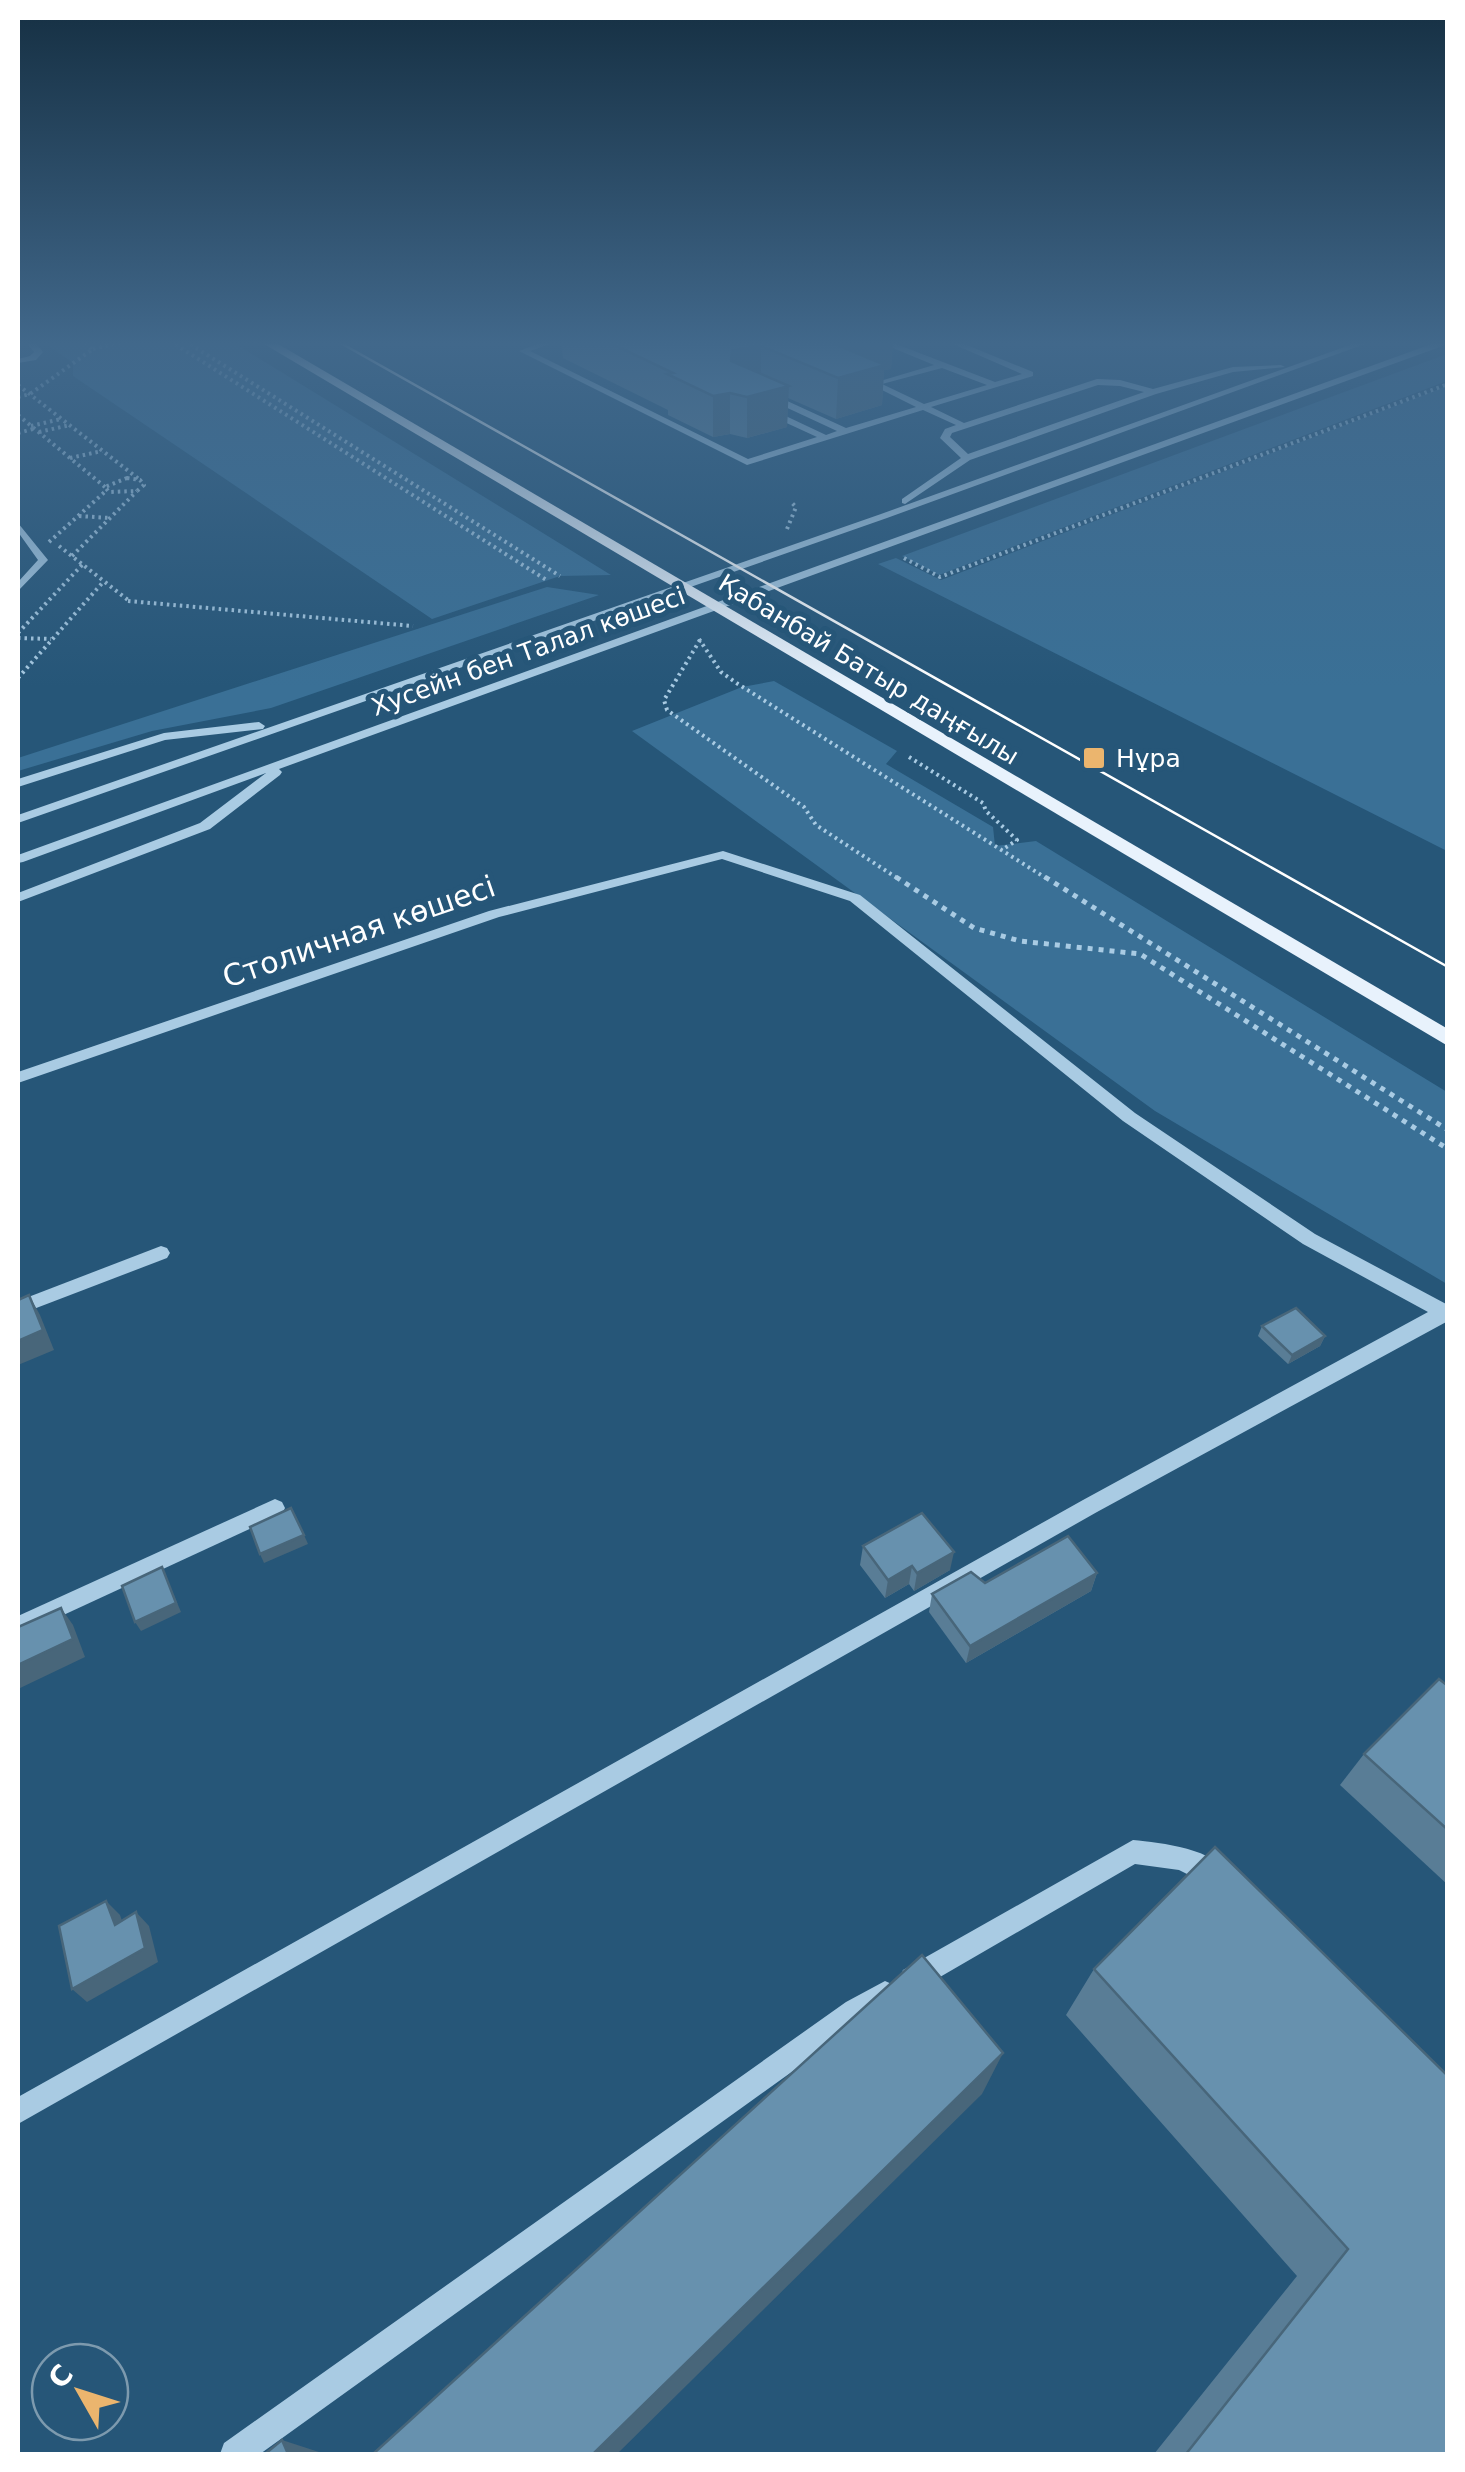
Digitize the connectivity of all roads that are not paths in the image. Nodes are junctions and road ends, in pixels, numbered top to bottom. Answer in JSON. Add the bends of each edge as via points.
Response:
{"nodes":[{"id":1,"x":461,"y":456,"type":"edge"},
{"id":2,"x":736,"y":456,"type":"edge"},
{"id":3,"x":766,"y":456,"type":"edge"},
{"id":4,"x":972,"y":456,"type":"edge"},
{"id":5,"x":1050,"y":456,"type":"edge"},
{"id":6,"x":1132,"y":456,"type":"edge"},
{"id":7,"x":967,"y":458,"type":"joint"},
{"id":8,"x":884,"y":516,"type":"junction"},
{"id":9,"x":18,"y":526,"type":"edge"},
{"id":10,"x":681,"y":586,"type":"junction"},
{"id":11,"x":18,"y":588,"type":"edge"},
{"id":12,"x":715,"y":608,"type":"junction"},
{"id":13,"x":294,"y":722,"type":"junction"},
{"id":14,"x":290,"y":761,"type":"junction"},
{"id":15,"x":18,"y":783,"type":"edge"},
{"id":16,"x":18,"y":819,"type":"edge"},
{"id":17,"x":18,"y":859,"type":"edge"},
{"id":18,"x":18,"y":898,"type":"edge"},
{"id":19,"x":1448,"y":1039,"type":"edge"},
{"id":20,"x":18,"y":1078,"type":"edge"},
{"id":21,"x":161,"y":1253,"type":"dead end"},
{"id":22,"x":18,"y":1308,"type":"edge"},
{"id":23,"x":1446,"y":1313,"type":"edge"},
{"id":24,"x":275,"y":1508,"type":"dead end"},
{"id":25,"x":18,"y":1626,"type":"edge"},
{"id":26,"x":1238,"y":1895,"type":"edge"},
{"id":27,"x":18,"y":2111,"type":"edge"},
{"id":28,"x":236,"y":2454,"type":"edge"}],
"edges":[{"from":1,"to":10,"type":"main road","name":"Қабанбай Батыр даңғылы"},
{"from":2,"to":3,"type":"street","via":[[747,462]]},
{"from":4,"to":7,"type":"street"},
{"from":5,"to":8,"type":"street","name":"Хусейн бен Талал көшесі"},
{"from":6,"to":12,"type":"street","name":"Хусейн бен Талал көшесі"},
{"from":7,"to":8,"type":"street"},
{"from":8,"to":10,"type":"street","name":"Хусейн бен Талал көшесі"},
{"from":9,"to":11,"type":"street","via":[[43,560]]},
{"from":10,"to":12,"type":"main road","name":"Қабанбай Батыр даңғылы"},
{"from":10,"to":13,"type":"street","name":"Хусейн бен Талал көшесі"},
{"from":12,"to":14,"type":"street","name":"Хусейн бен Талал көшесі"},
{"from":12,"to":19,"type":"main road","name":"Қабанбай Батыр даңғылы"},
{"from":13,"to":15,"type":"street","via":[[164,737]]},
{"from":13,"to":16,"type":"street","name":"Хусейн бен Талал көшесі"},
{"from":14,"to":17,"type":"street","name":"Хусейн бен Талал көшесі"},
{"from":14,"to":18,"type":"street","via":[[205,826]]},
{"from":20,"to":23,"type":"street","name":"Столичная көшесі","via":[[494,914],[724,855],[855,898],[1129,1117],[1308,1240]]},
{"from":21,"to":22,"type":"street"},
{"from":23,"to":27,"type":"street","via":[[1090,1506]]},
{"from":24,"to":25,"type":"street"},
{"from":26,"to":28,"type":"street","via":[[1182,1858],[1134,1852],[855,2011]]}]}
